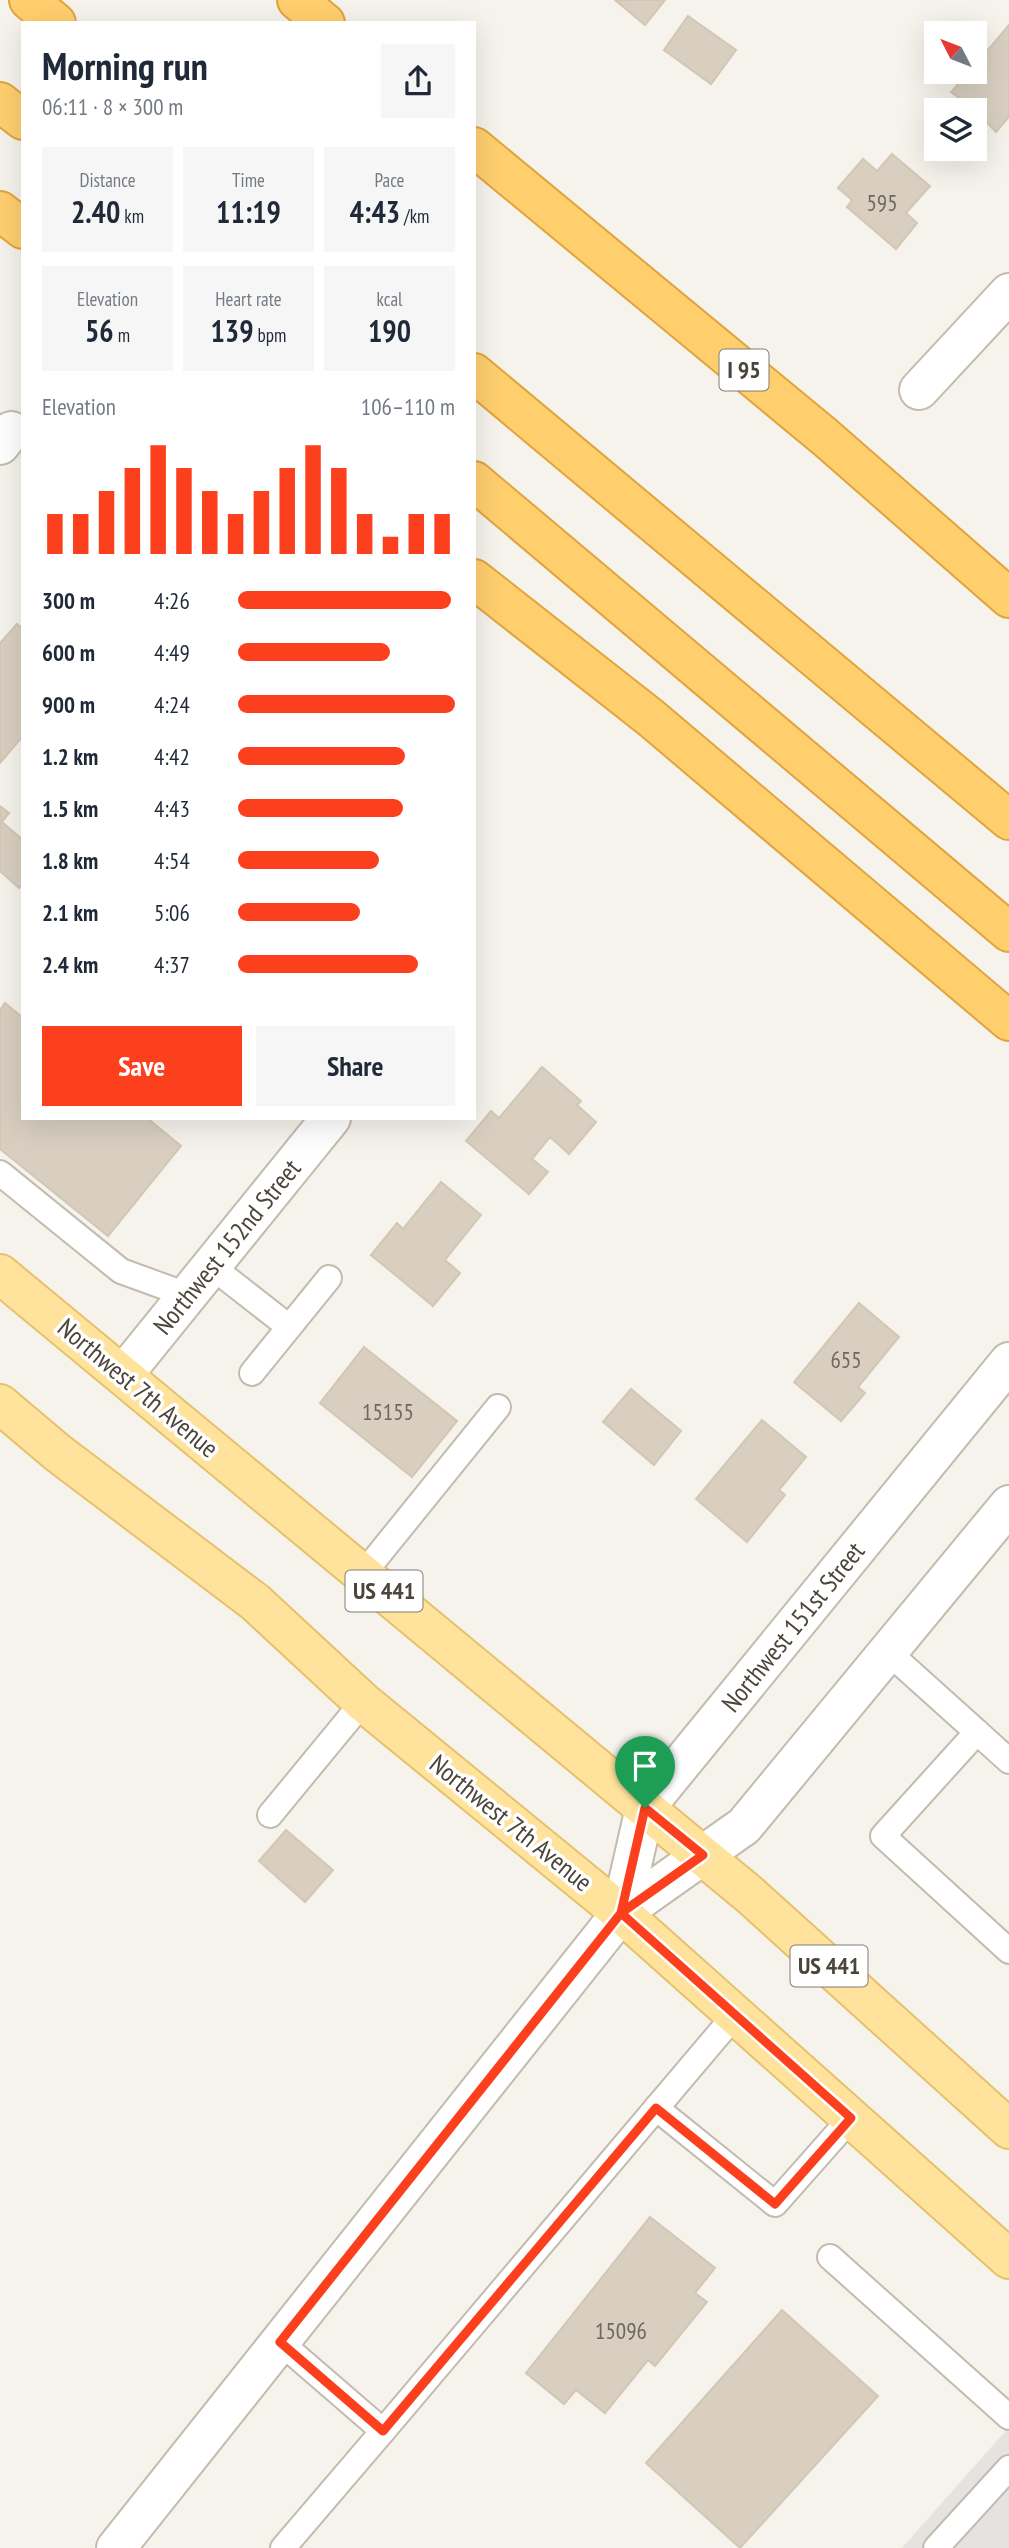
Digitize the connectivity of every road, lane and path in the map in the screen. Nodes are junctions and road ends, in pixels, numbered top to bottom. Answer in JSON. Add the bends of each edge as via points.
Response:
{"nodes":[{"id":1,"x":29,"y":0,"type":"edge"},
{"id":2,"x":59,"y":0,"type":"edge"},
{"id":3,"x":297,"y":0,"type":"edge"},
{"id":4,"x":54,"y":21,"type":"edge"},
{"id":5,"x":84,"y":21,"type":"edge"},
{"id":6,"x":322,"y":21,"type":"edge"},
{"id":7,"x":0,"y":102,"type":"edge"},
{"id":8,"x":21,"y":118,"type":"edge"},
{"id":9,"x":476,"y":149,"type":"edge"},
{"id":10,"x":0,"y":211,"type":"edge"},
{"id":11,"x":21,"y":227,"type":"edge"},
{"id":12,"x":1009,"y":293,"type":"edge"},
{"id":13,"x":476,"y":351,"type":"edge"},
{"id":14,"x":476,"y":375,"type":"edge"},
{"id":15,"x":919,"y":390,"type":"dead end"},
{"id":16,"x":476,"y":483,"type":"edge"},
{"id":17,"x":476,"y":581,"type":"edge"},
{"id":18,"x":1009,"y":598,"type":"edge"},
{"id":19,"x":1009,"y":796,"type":"edge"},
{"id":20,"x":1009,"y":820,"type":"edge"},
{"id":21,"x":1009,"y":932,"type":"edge"},
{"id":22,"x":1009,"y":1021,"type":"edge"},
{"id":23,"x":329,"y":1120,"type":"edge"},
{"id":24,"x":0,"y":1173,"type":"edge"},
{"id":25,"x":0,"y":1274,"type":"edge"},
{"id":26,"x":329,"y":1278,"type":"dead end"},
{"id":27,"x":199,"y":1281,"type":"junction"},
{"id":28,"x":289,"y":1327,"type":"junction"},
{"id":29,"x":1009,"y":1362,"type":"edge"},
{"id":30,"x":252,"y":1373,"type":"dead end"},
{"id":31,"x":123,"y":1375,"type":"junction"},
{"id":32,"x":0,"y":1404,"type":"edge"},
{"id":33,"x":498,"y":1407,"type":"dead end"},
{"id":34,"x":1009,"y":1505,"type":"edge"},
{"id":35,"x":363,"y":1574,"type":"junction"},
{"id":36,"x":888,"y":1652,"type":"junction"},
{"id":37,"x":363,"y":1702,"type":"junction"},
{"id":38,"x":977,"y":1732,"type":"junction"},
{"id":39,"x":1009,"y":1762,"type":"edge"},
{"id":40,"x":645,"y":1808,"type":"junction"},
{"id":41,"x":270,"y":1815,"type":"dead end"},
{"id":42,"x":703,"y":1855,"type":"junction"},
{"id":43,"x":621,"y":1913,"type":"junction"},
{"id":44,"x":1009,"y":1951,"type":"edge"},
{"id":45,"x":735,"y":2015,"type":"junction"},
{"id":46,"x":656,"y":2108,"type":"junction"},
{"id":47,"x":1005,"y":2116,"type":"edge"},
{"id":48,"x":851,"y":2118,"type":"junction"},
{"id":49,"x":830,"y":2257,"type":"dead end"},
{"id":50,"x":1009,"y":2259,"type":"edge"},
{"id":51,"x":280,"y":2342,"type":"junction"},
{"id":52,"x":1009,"y":2417,"type":"edge"},
{"id":53,"x":383,"y":2431,"type":"junction"},
{"id":54,"x":1009,"y":2468,"type":"edge"},
{"id":55,"x":116,"y":2548,"type":"edge"},
{"id":56,"x":283,"y":2548,"type":"edge"},
{"id":57,"x":936,"y":2548,"type":"edge"}],
"edges":[{"from":1,"to":4,"type":"highway"},
{"from":2,"to":5,"type":"highway"},
{"from":3,"to":6,"type":"highway"},
{"from":7,"to":8,"type":"highway"},
{"from":9,"to":18,"type":"highway","number":"I 95","via":[[825,437]]},
{"from":10,"to":11,"type":"highway"},
{"from":12,"to":15,"type":"street"},
{"from":13,"to":19,"type":"highway"},
{"from":14,"to":20,"type":"highway"},
{"from":16,"to":21,"type":"highway"},
{"from":17,"to":22,"type":"highway","via":[[662,727]]},
{"from":23,"to":27,"type":"street","name":"Northwest 152nd Street"},
{"from":24,"to":27,"type":"lane","via":[[121,1271]]},
{"from":25,"to":31,"type":"main road","name":"Northwest 7th Avenue","number":"US 441"},
{"from":26,"to":28,"type":"lane"},
{"from":27,"to":28,"type":"lane"},
{"from":27,"to":31,"type":"street","name":"Northwest 152nd Street"},
{"from":28,"to":30,"type":"lane"},
{"from":29,"to":40,"type":"street","name":"Northwest 151st Street"},
{"from":31,"to":35,"type":"main road","name":"Northwest 7th Avenue","number":"US 441"},
{"from":32,"to":37,"type":"main road","name":"Northwest 7th Avenue","via":[[255,1602]]},
{"from":33,"to":35,"type":"lane"},
{"from":34,"to":36,"type":"street","name":"Northwest 151st Street"},
{"from":35,"to":40,"type":"main road","name":"Northwest 7th Avenue","number":"US 441"},
{"from":36,"to":38,"type":"lane"},
{"from":36,"to":42,"type":"street","name":"Northwest 151st Street","via":[[744,1826]]},
{"from":37,"to":41,"type":"lane"},
{"from":37,"to":43,"type":"main road","name":"Northwest 7th Avenue"},
{"from":38,"to":39,"type":"lane"},
{"from":38,"to":44,"type":"lane","via":[[883,1836],[988,1919]]},
{"from":40,"to":42,"type":"main road","name":"Northwest 7th Avenue","number":"US 441"},
{"from":40,"to":43,"type":"street","name":"Northwest 151st Street"},
{"from":42,"to":43,"type":"street","name":"Northwest 151st Street"},
{"from":42,"to":47,"type":"main road","name":"Northwest 7th Avenue","number":"US 441"},
{"from":43,"to":45,"type":"main road","name":"Northwest 7th Avenue"},
{"from":43,"to":51,"type":"street","name":"Northwest 151st Street"},
{"from":45,"to":46,"type":"lane"},
{"from":45,"to":48,"type":"main road","name":"Northwest 7th Avenue"},
{"from":46,"to":48,"type":"lane","via":[[775,2204]]},
{"from":46,"to":53,"type":"lane"},
{"from":48,"to":50,"type":"main road","name":"Northwest 7th Avenue"},
{"from":49,"to":52,"type":"lane"},
{"from":51,"to":53,"type":"lane"},
{"from":51,"to":55,"type":"street","name":"Northwest 151st Street"},
{"from":53,"to":56,"type":"lane"},
{"from":54,"to":57,"type":"lane"}]}
